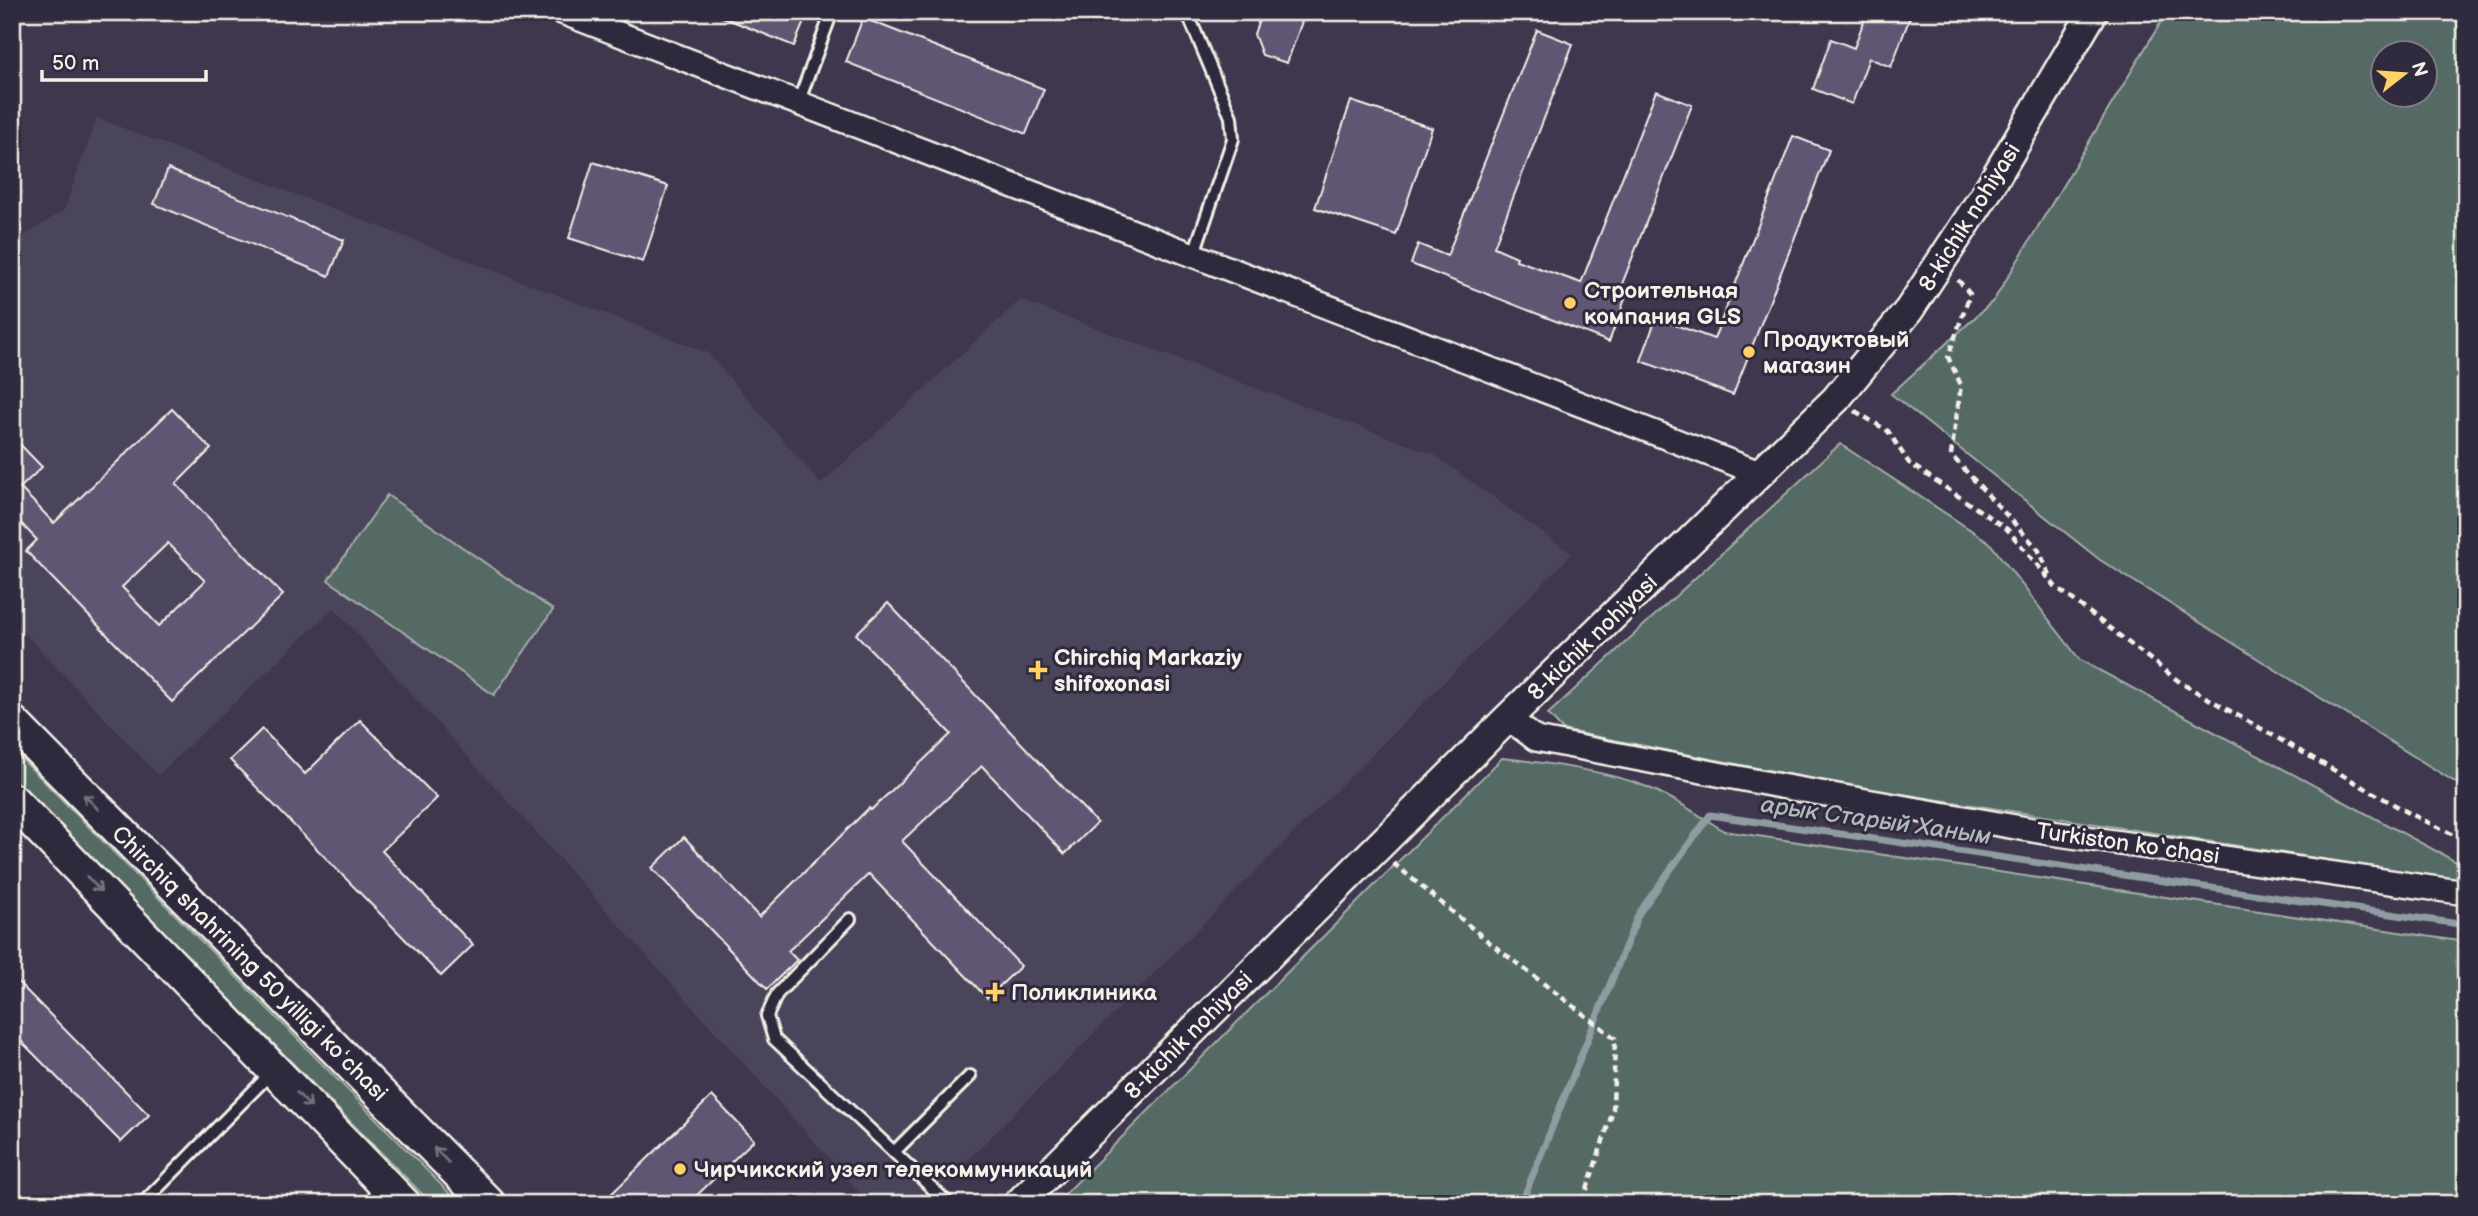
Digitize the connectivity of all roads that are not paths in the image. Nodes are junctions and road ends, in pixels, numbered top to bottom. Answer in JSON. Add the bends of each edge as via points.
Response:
{"nodes":[{"id":1,"x":562,"y":12,"type":"edge"},
{"id":2,"x":832,"y":12,"type":"edge"},
{"id":3,"x":1188,"y":12,"type":"edge"},
{"id":4,"x":2093,"y":12,"type":"edge"},
{"id":5,"x":799,"y":103,"type":"junction"},
{"id":6,"x":1193,"y":256,"type":"junction"},
{"id":7,"x":1759,"y":473,"type":"junction"},
{"id":8,"x":1508,"y":718,"type":"junction"},
{"id":9,"x":12,"y":722,"type":"edge"},
{"id":10,"x":12,"y":800,"type":"edge"},
{"id":11,"x":2466,"y":893,"type":"edge"},
{"id":12,"x":850,"y":919,"type":"dead end"},
{"id":13,"x":274,"y":1070,"type":"junction"},
{"id":14,"x":970,"y":1076,"type":"dead end"},
{"id":15,"x":894,"y":1152,"type":"junction"},
{"id":16,"x":142,"y":1204,"type":"edge"},
{"id":17,"x":404,"y":1204,"type":"edge"},
{"id":18,"x":489,"y":1204,"type":"edge"},
{"id":19,"x":949,"y":1204,"type":"edge"},
{"id":20,"x":1018,"y":1204,"type":"edge"}],
"edges":[{"from":1,"to":5,"type":"street"},
{"from":2,"to":5,"type":"lane"},
{"from":3,"to":6,"type":"lane","via":[[1231,117],[1233,139]]},
{"from":4,"to":7,"type":"street","name":"8-kichik nohiyasi","via":[[1988,190],[1909,310],[1836,399]]},
{"from":5,"to":6,"type":"street"},
{"from":6,"to":7,"type":"street"},
{"from":7,"to":8,"type":"street","name":"8-kichik nohiyasi"},
{"from":8,"to":11,"type":"street","name":"Turkiston ko‘chasi","via":[[1536,739],[1780,786],[2044,832]]},
{"from":8,"to":20,"type":"street","name":"8-kichik nohiyasi"},
{"from":18,"to":9,"type":"main road","name":"Chirchiq shahrining 50 yilligi koʻchasi","one_way":true},
{"from":10,"to":13,"type":"main road","one_way":true},
{"from":12,"to":15,"type":"lane","via":[[777,994],[767,1016],[774,1039]]},
{"from":13,"to":16,"type":"lane"},
{"from":13,"to":17,"type":"main road","one_way":true},
{"from":14,"to":15,"type":"lane"},
{"from":15,"to":19,"type":"lane"}]}
